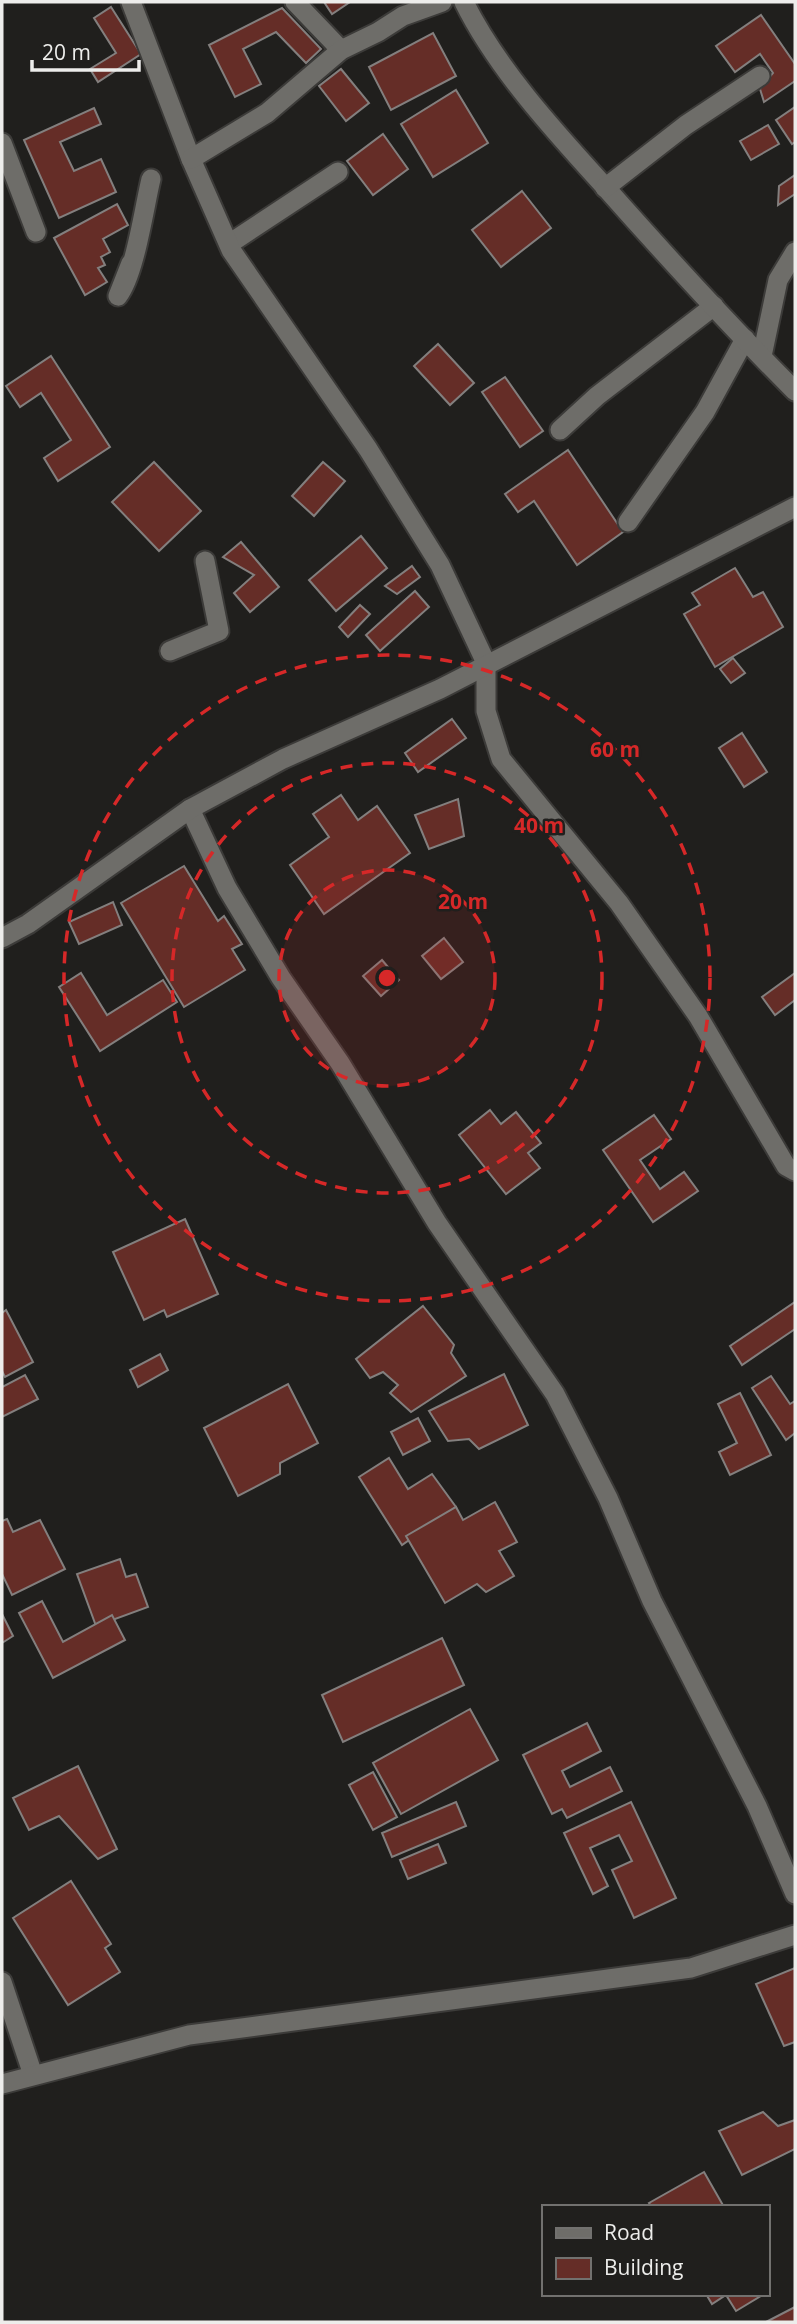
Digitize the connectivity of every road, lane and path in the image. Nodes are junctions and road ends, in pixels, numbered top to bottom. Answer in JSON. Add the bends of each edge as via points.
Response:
{"nodes":[{"id":1,"x":131,"y":2,"type":"edge"},
{"id":2,"x":295,"y":2,"type":"edge"},
{"id":3,"x":444,"y":2,"type":"edge"},
{"id":4,"x":465,"y":3,"type":"edge"},
{"id":5,"x":341,"y":50,"type":"junction"},
{"id":6,"x":760,"y":76,"type":"dead end"},
{"id":7,"x":2,"y":143,"type":"edge"},
{"id":8,"x":191,"y":159,"type":"junction"},
{"id":9,"x":338,"y":172,"type":"dead end"},
{"id":10,"x":151,"y":179,"type":"dead end"},
{"id":11,"x":605,"y":188,"type":"junction"},
{"id":12,"x":36,"y":232,"type":"dead end"},
{"id":13,"x":229,"y":244,"type":"junction"},
{"id":14,"x":795,"y":251,"type":"edge"},
{"id":15,"x":131,"y":263,"type":"dead end"},
{"id":16,"x":714,"y":306,"type":"junction"},
{"id":17,"x":745,"y":339,"type":"junction"},
{"id":18,"x":761,"y":356,"type":"junction"},
{"id":19,"x":795,"y":391,"type":"edge"},
{"id":20,"x":560,"y":430,"type":"dead end"},
{"id":21,"x":795,"y":507,"type":"edge"},
{"id":22,"x":628,"y":522,"type":"dead end"},
{"id":23,"x":205,"y":561,"type":"dead end"},
{"id":24,"x":170,"y":651,"type":"dead end"},
{"id":25,"x":486,"y":663,"type":"junction"},
{"id":26,"x":190,"y":809,"type":"junction"},
{"id":27,"x":2,"y":938,"type":"edge"},
{"id":28,"x":795,"y":1171,"type":"edge"},
{"id":29,"x":795,"y":1894,"type":"edge"},
{"id":30,"x":795,"y":1936,"type":"edge"},
{"id":31,"x":2,"y":1982,"type":"edge"},
{"id":32,"x":33,"y":2076,"type":"junction"},
{"id":33,"x":2,"y":2084,"type":"edge"}],
"edges":[{"from":1,"to":8,"type":"street"},
{"from":2,"to":5,"type":"street"},
{"from":3,"to":4,"type":"street"},
{"from":3,"to":5,"type":"street","via":[[403,16]]},
{"from":4,"to":11,"type":"street","via":[[474,24],[556,134]]},
{"from":5,"to":8,"type":"street","via":[[267,113]]},
{"from":6,"to":11,"type":"street","via":[[686,125]]},
{"from":7,"to":12,"type":"street"},
{"from":8,"to":13,"type":"street"},
{"from":9,"to":13,"type":"street"},
{"from":10,"to":15,"type":"street"},
{"from":11,"to":16,"type":"street"},
{"from":13,"to":25,"type":"street","via":[[368,449],[440,565]]},
{"from":14,"to":18,"type":"street","via":[[778,280]]},
{"from":16,"to":17,"type":"street"},
{"from":16,"to":20,"type":"street"},
{"from":17,"to":18,"type":"street"},
{"from":17,"to":22,"type":"street","via":[[705,412]]},
{"from":18,"to":19,"type":"street"},
{"from":21,"to":25,"type":"street"},
{"from":23,"to":24,"type":"street","via":[[219,631]]},
{"from":25,"to":26,"type":"street"},
{"from":25,"to":28,"type":"street","via":[[485,711],[502,759],[619,902],[698,1016],[786,1166]]},
{"from":26,"to":27,"type":"street"},
{"from":26,"to":29,"type":"street","via":[[227,888],[281,978],[340,1063],[437,1223],[555,1394]]},
{"from":30,"to":32,"type":"street","via":[[691,1968],[189,2035]]},
{"from":31,"to":32,"type":"street"},
{"from":32,"to":33,"type":"street"}]}
